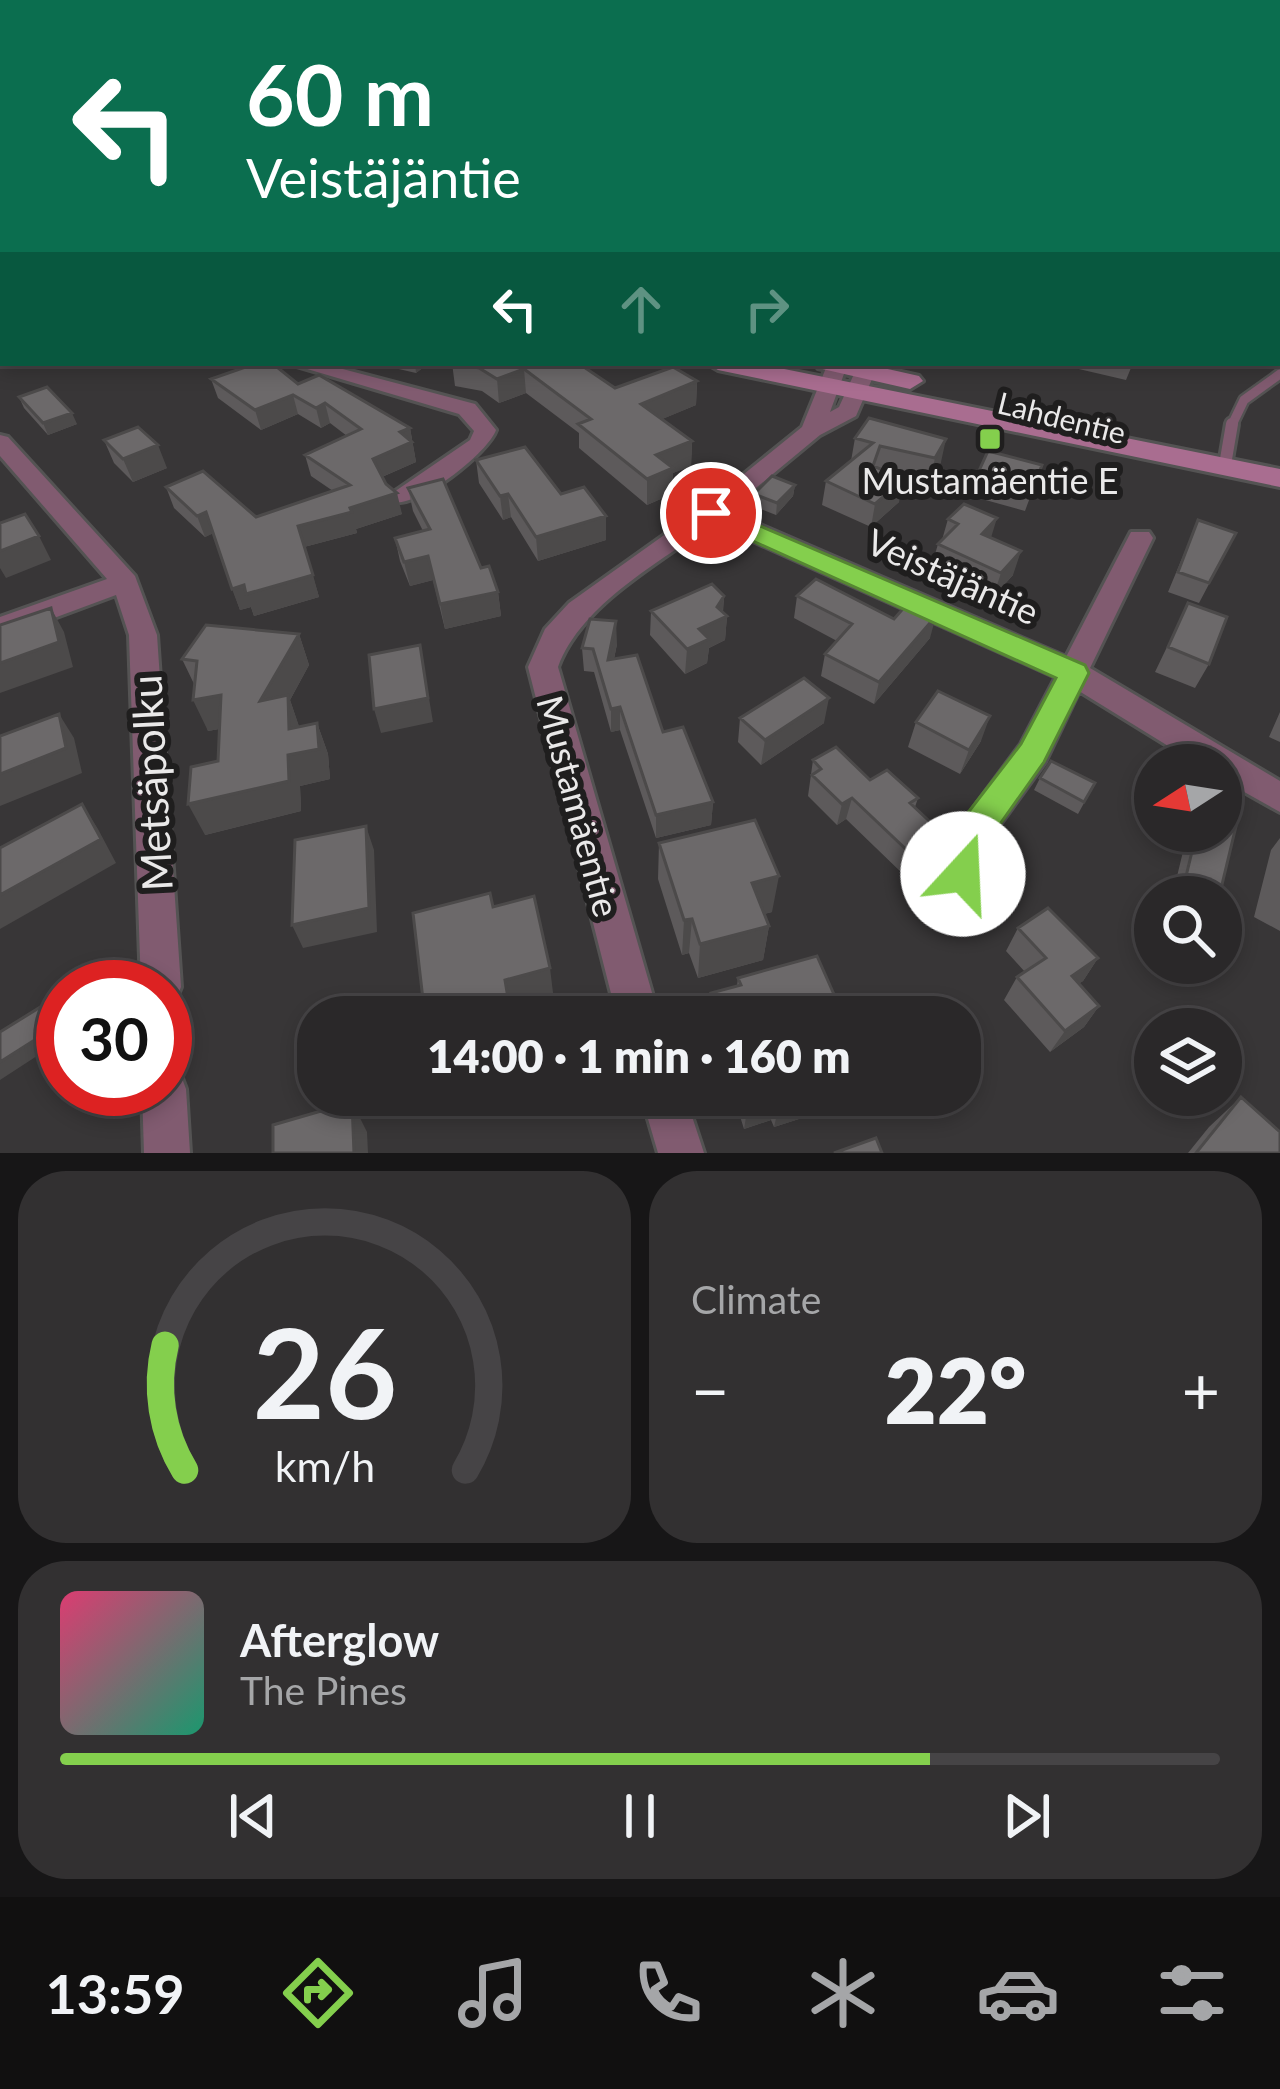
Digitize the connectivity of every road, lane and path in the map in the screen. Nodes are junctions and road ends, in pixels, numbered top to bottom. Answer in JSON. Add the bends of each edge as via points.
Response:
{"nodes":[{"id":1,"x":308,"y":366,"type":"edge"},
{"id":2,"x":761,"y":366,"type":"edge"},
{"id":3,"x":846,"y":372,"type":"edge"},
{"id":4,"x":1280,"y":374,"type":"edge"},
{"id":5,"x":3,"y":451,"type":"edge"},
{"id":6,"x":1225,"y":465,"type":"junction"},
{"id":7,"x":1280,"y":478,"type":"edge"},
{"id":8,"x":403,"y":497,"type":"edge"},
{"id":9,"x":711,"y":513,"type":"junction"},
{"id":10,"x":1140,"y":538,"type":"dead end"},
{"id":11,"x":125,"y":582,"type":"junction"},
{"id":12,"x":0,"y":628,"type":"edge"},
{"id":13,"x":1074,"y":673,"type":"junction"},
{"id":14,"x":1280,"y":798,"type":"edge"},
{"id":15,"x":961,"y":904,"type":"dead end"},
{"id":16,"x":160,"y":960,"type":"edge"},
{"id":17,"x":632,"y":996,"type":"edge"},
{"id":18,"x":165,"y":1116,"type":"edge"},
{"id":19,"x":670,"y":1116,"type":"edge"},
{"id":20,"x":167,"y":1153,"type":"edge"},
{"id":21,"x":681,"y":1153,"type":"edge"}],
"edges":[{"from":1,"to":8,"type":"street","via":[[480,419],[480,443]]},
{"from":2,"to":3,"type":"main road","name":"Lahdentie"},
{"from":3,"to":6,"type":"main road","name":"Lahdentie","via":[[1078,418]]},
{"from":3,"to":9,"type":"street","name":"Mustamäentie","via":[[848,411],[812,430]]},
{"from":4,"to":6,"type":"lane","via":[[1244,396]]},
{"from":5,"to":11,"type":"street"},
{"from":6,"to":7,"type":"main road","name":"Lahdentie"},
{"from":9,"to":13,"type":"street","name":"Veistäjäntie"},
{"from":9,"to":17,"type":"street","name":"Mustamäentie","via":[[579,610],[543,667]]},
{"from":10,"to":13,"type":"street"},
{"from":11,"to":12,"type":"street"},
{"from":11,"to":16,"type":"street","name":"Metsäpolku","via":[[143,635]]},
{"from":13,"to":14,"type":"street","name":"Veistäjäntie"},
{"from":13,"to":15,"type":"street","via":[[1033,753],[965,844]]},
{"from":18,"to":20,"type":"street"},
{"from":19,"to":21,"type":"street"}]}
